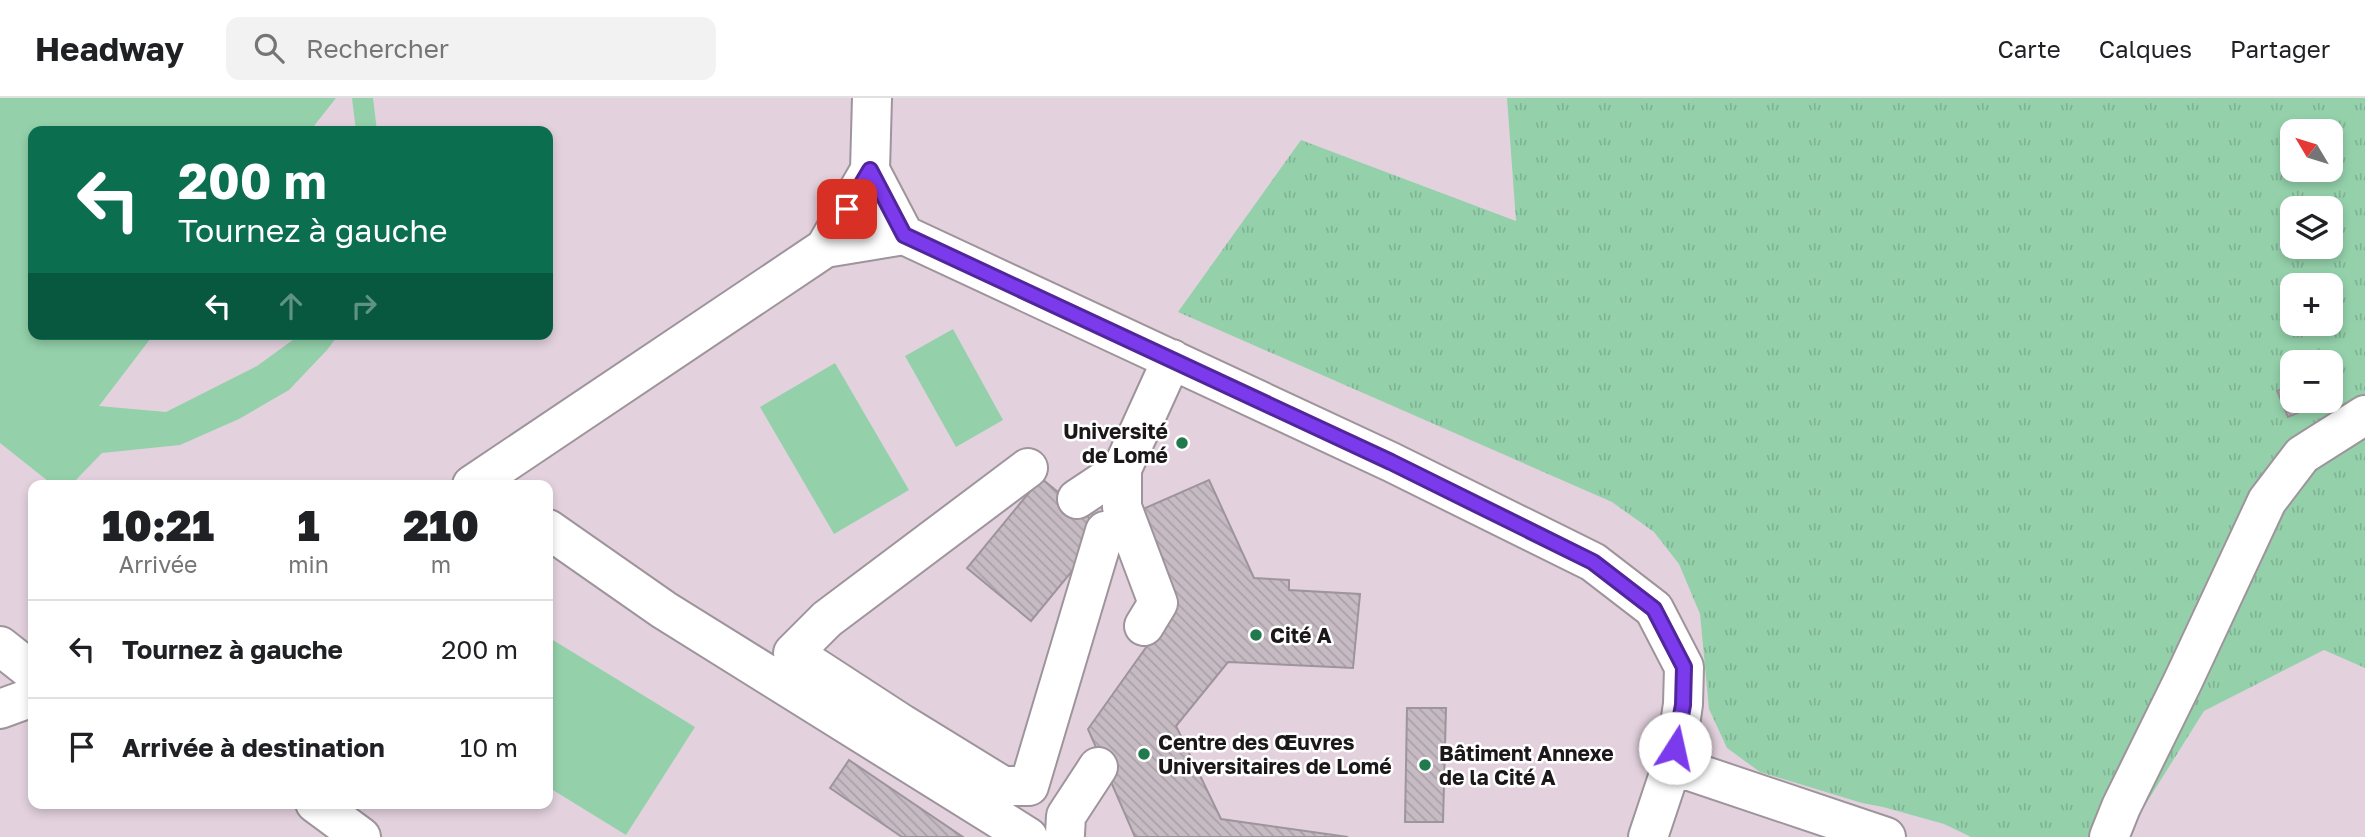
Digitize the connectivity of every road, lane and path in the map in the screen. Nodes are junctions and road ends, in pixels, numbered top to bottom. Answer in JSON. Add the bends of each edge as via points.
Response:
{"nodes":[{"id":1,"x":872,"y":98,"type":"edge"},
{"id":2,"x":870,"y":170,"type":"junction"},
{"id":3,"x":904,"y":235,"type":"junction"},
{"id":4,"x":825,"y":248,"type":"junction"},
{"id":5,"x":1172,"y":359,"type":"junction"},
{"id":6,"x":2365,"y":415,"type":"edge"},
{"id":7,"x":1028,"y":468,"type":"dead end"},
{"id":8,"x":1122,"y":469,"type":"junction"},
{"id":9,"x":482,"y":480,"type":"edge"},
{"id":10,"x":1077,"y":499,"type":"dead end"},
{"id":11,"x":1105,"y":531,"type":"dead end"},
{"id":12,"x":553,"y":532,"type":"edge"},
{"id":13,"x":1144,"y":626,"type":"dead end"},
{"id":14,"x":0,"y":646,"type":"edge"},
{"id":15,"x":28,"y":668,"type":"edge"},
{"id":16,"x":28,"y":699,"type":"edge"},
{"id":17,"x":0,"y":709,"type":"edge"},
{"id":18,"x":1675,"y":749,"type":"junction"},
{"id":19,"x":1038,"y":754,"type":"junction"},
{"id":20,"x":323,"y":809,"type":"edge"},
{"id":21,"x":1058,"y":836,"type":"edge"},
{"id":22,"x":361,"y":837,"type":"edge"},
{"id":23,"x":1028,"y":837,"type":"edge"},
{"id":24,"x":1648,"y":837,"type":"edge"},
{"id":25,"x":1886,"y":837,"type":"edge"},
{"id":26,"x":2109,"y":837,"type":"edge"}],
"edges":[{"from":1,"to":2,"type":"street"},
{"from":2,"to":3,"type":"street"},
{"from":2,"to":4,"type":"street"},
{"from":3,"to":4,"type":"street"},
{"from":3,"to":5,"type":"street"},
{"from":4,"to":9,"type":"street"},
{"from":5,"to":8,"type":"street"},
{"from":5,"to":18,"type":"street","via":[[1593,562],[1654,609],[1684,667]]},
{"from":6,"to":26,"type":"street","via":[[2302,455],[2267,501]]},
{"from":7,"to":19,"type":"street","via":[[827,619],[793,653],[1003,786],[1029,786]]},
{"from":8,"to":10,"type":"street"},
{"from":8,"to":13,"type":"street","via":[[1122,507],[1158,603]]},
{"from":11,"to":19,"type":"street"},
{"from":12,"to":23,"type":"street","via":[[664,610]]},
{"from":14,"to":15,"type":"street"},
{"from":16,"to":17,"type":"street"},
{"from":18,"to":24,"type":"street"},
{"from":18,"to":25,"type":"street","via":[[1734,787]]},
{"from":19,"to":21,"type":"street","via":[[1092,776]]},
{"from":20,"to":22,"type":"street"}]}
